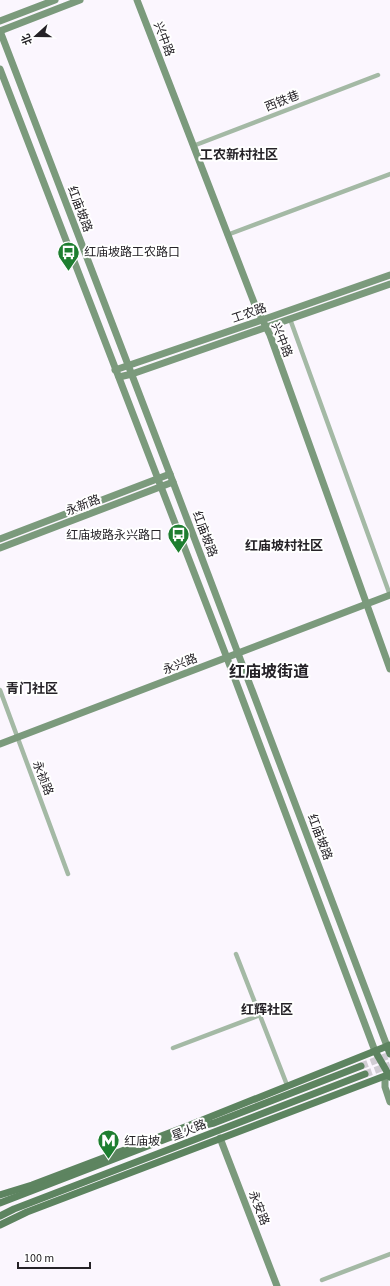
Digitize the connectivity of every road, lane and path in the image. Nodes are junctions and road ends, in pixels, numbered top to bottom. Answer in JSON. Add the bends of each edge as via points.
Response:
{"nodes":[{"id":1,"x":55,"y":0,"type":"edge"},
{"id":2,"x":80,"y":0,"type":"edge"},
{"id":3,"x":137,"y":0,"type":"edge"},
{"id":4,"x":0,"y":21,"type":"edge"},
{"id":5,"x":0,"y":31,"type":"edge"},
{"id":6,"x":0,"y":69,"type":"edge"},
{"id":7,"x":378,"y":74,"type":"dead end"},
{"id":8,"x":193,"y":146,"type":"junction"},
{"id":9,"x":390,"y":174,"type":"edge"},
{"id":10,"x":228,"y":235,"type":"junction"},
{"id":11,"x":390,"y":275,"type":"edge"},
{"id":12,"x":390,"y":284,"type":"edge"},
{"id":13,"x":290,"y":319,"type":"junction"},
{"id":14,"x":262,"y":320,"type":"junction"},
{"id":15,"x":266,"y":328,"type":"junction"},
{"id":16,"x":129,"y":366,"type":"junction"},
{"id":17,"x":115,"y":370,"type":"junction"},
{"id":18,"x":132,"y":374,"type":"junction"},
{"id":19,"x":119,"y":377,"type":"junction"},
{"id":20,"x":170,"y":474,"type":"junction"},
{"id":21,"x":158,"y":478,"type":"junction"},
{"id":22,"x":173,"y":482,"type":"junction"},
{"id":23,"x":161,"y":486,"type":"junction"},
{"id":24,"x":0,"y":539,"type":"edge"},
{"id":25,"x":0,"y":548,"type":"edge"},
{"id":26,"x":390,"y":595,"type":"edge"},
{"id":27,"x":367,"y":604,"type":"junction"},
{"id":28,"x":238,"y":654,"type":"junction"},
{"id":29,"x":227,"y":658,"type":"junction"},
{"id":30,"x":390,"y":670,"type":"edge"},
{"id":31,"x":0,"y":690,"type":"edge"},
{"id":32,"x":17,"y":738,"type":"junction"},
{"id":33,"x":0,"y":744,"type":"edge"},
{"id":34,"x":68,"y":874,"type":"dead end"},
{"id":35,"x":236,"y":954,"type":"dead end"},
{"id":36,"x":260,"y":1015,"type":"junction"},
{"id":37,"x":389,"y":1045,"type":"edge"},
{"id":38,"x":173,"y":1048,"type":"dead end"},
{"id":39,"x":375,"y":1051,"type":"junction"},
{"id":40,"x":390,"y":1054,"type":"edge"},
{"id":41,"x":361,"y":1066,"type":"tunnel mouth"},
{"id":42,"x":365,"y":1074,"type":"tunnel mouth"},
{"id":43,"x":390,"y":1075,"type":"edge"},
{"id":44,"x":287,"y":1085,"type":"junction"},
{"id":45,"x":390,"y":1102,"type":"edge"},
{"id":46,"x":199,"y":1121,"type":"junction"},
{"id":47,"x":179,"y":1134,"type":"junction"},
{"id":48,"x":199,"y":1138,"type":"junction"},
{"id":49,"x":220,"y":1138,"type":"junction"},
{"id":50,"x":185,"y":1150,"type":"junction"},
{"id":51,"x":136,"y":1166,"type":"junction"},
{"id":52,"x":79,"y":1188,"type":"junction"},
{"id":53,"x":0,"y":1195,"type":"edge"},
{"id":54,"x":34,"y":1202,"type":"junction"},
{"id":55,"x":0,"y":1203,"type":"edge"},
{"id":56,"x":0,"y":1216,"type":"edge"},
{"id":57,"x":13,"y":1218,"type":"junction"},
{"id":58,"x":0,"y":1225,"type":"edge"},
{"id":59,"x":390,"y":1254,"type":"edge"},
{"id":60,"x":322,"y":1280,"type":"dead end"},
{"id":61,"x":277,"y":1286,"type":"edge"}],
"edges":[{"from":1,"to":4,"type":"main road"},
{"from":2,"to":5,"type":"main road"},
{"from":3,"to":8,"type":"main road","name":"兴中路"},
{"from":5,"to":16,"type":"main road","name":"红庙坡路"},
{"from":6,"to":17,"type":"main road","name":"红庙坡路"},
{"from":7,"to":8,"type":"street","name":"西铁巷"},
{"from":8,"to":10,"type":"main road","name":"兴中路"},
{"from":9,"to":10,"type":"street"},
{"from":10,"to":14,"type":"main road","name":"兴中路"},
{"from":11,"to":14,"type":"main road","name":"工农路"},
{"from":12,"to":13,"type":"main road","name":"工农路"},
{"from":13,"to":15,"type":"main road","name":"工农路"},
{"from":13,"to":26,"type":"street"},
{"from":14,"to":15,"type":"main road","name":"兴中路"},
{"from":14,"to":16,"type":"main road","name":"工农路"},
{"from":15,"to":18,"type":"main road","name":"工农路"},
{"from":15,"to":27,"type":"main road","name":"兴中路"},
{"from":16,"to":17,"type":"main road","name":"工农路"},
{"from":16,"to":18,"type":"main road","name":"红庙坡路"},
{"from":17,"to":19,"type":"main road","name":"红庙坡路"},
{"from":18,"to":19,"type":"main road","name":"工农路"},
{"from":18,"to":20,"type":"main road","name":"红庙坡路"},
{"from":19,"to":21,"type":"main road","name":"红庙坡路"},
{"from":20,"to":21,"type":"main road","name":"永新路"},
{"from":20,"to":22,"type":"main road","name":"红庙坡路"},
{"from":21,"to":23,"type":"main road","name":"红庙坡路"},
{"from":21,"to":24,"type":"main road","name":"永新路"},
{"from":22,"to":23,"type":"main road","name":"永新路"},
{"from":22,"to":28,"type":"main road","name":"红庙坡路"},
{"from":23,"to":25,"type":"main road","name":"永新路"},
{"from":23,"to":29,"type":"main road","name":"红庙坡路"},
{"from":26,"to":27,"type":"main road","name":"永兴路"},
{"from":27,"to":28,"type":"main road","name":"永兴路"},
{"from":27,"to":30,"type":"main road","name":"兴中路"},
{"from":28,"to":29,"type":"main road","name":"永兴路"},
{"from":28,"to":37,"type":"main road","name":"红庙坡路"},
{"from":29,"to":32,"type":"main road","name":"永兴路"},
{"from":29,"to":39,"type":"main road","name":"红庙坡路"},
{"from":31,"to":32,"type":"street","name":"永祯路"},
{"from":32,"to":33,"type":"main road","name":"永兴路"},
{"from":32,"to":34,"type":"street","name":"永祯路"},
{"from":35,"to":36,"type":"street"},
{"from":36,"to":38,"type":"street"},
{"from":36,"to":44,"type":"street"},
{"from":37,"to":39,"type":"main road"},
{"from":37,"to":40,"type":"main road"},
{"from":39,"to":43,"type":"main road"},
{"from":39,"to":44,"type":"main road"},
{"from":41,"to":47,"type":"main road","name":"星火路"},
{"from":42,"to":48,"type":"main road","name":"星火路"},
{"from":43,"to":45,"type":"main road","via":[[384,1079]]},
{"from":43,"to":49,"type":"main road"},
{"from":44,"to":46,"type":"main road"},
{"from":46,"to":47,"type":"main road"},
{"from":46,"to":53,"type":"main road"},
{"from":47,"to":55,"type":"main road","name":"星火路"},
{"from":48,"to":50,"type":"main road"},
{"from":48,"to":51,"type":"main road","name":"星火路"},
{"from":49,"to":50,"type":"main road"},
{"from":49,"to":61,"type":"main road","name":"永安路"},
{"from":50,"to":51,"type":"main road"},
{"from":51,"to":52,"type":"main road","name":"星火路"},
{"from":52,"to":54,"type":"main road","name":"星火路"},
{"from":52,"to":57,"type":"main road"},
{"from":54,"to":56,"type":"main road","name":"星火路"},
{"from":54,"to":57,"type":"main road"},
{"from":57,"to":58,"type":"main road"},
{"from":59,"to":60,"type":"street"}]}
